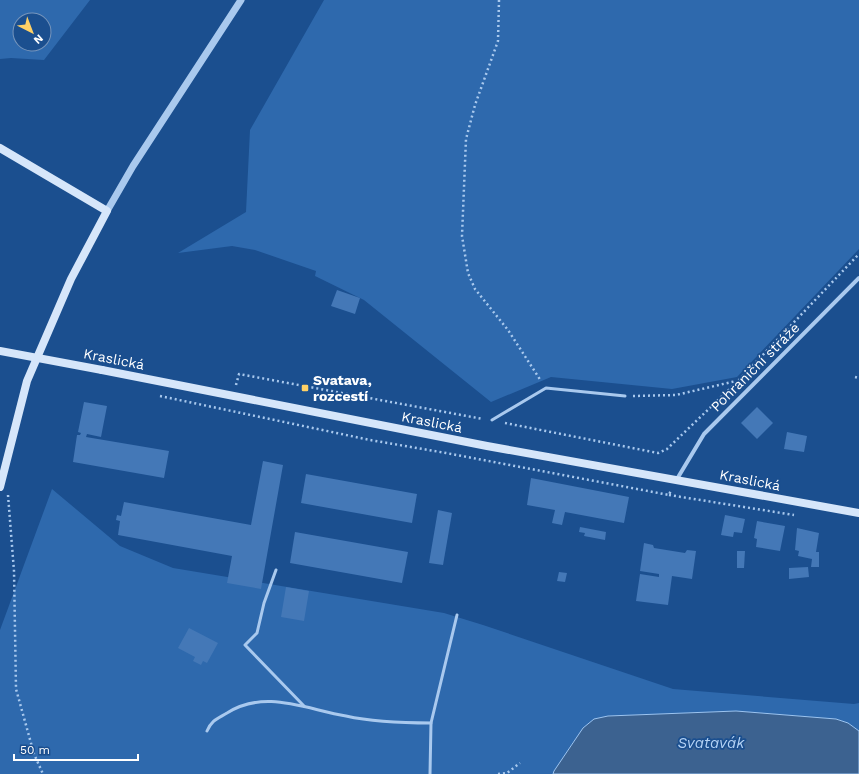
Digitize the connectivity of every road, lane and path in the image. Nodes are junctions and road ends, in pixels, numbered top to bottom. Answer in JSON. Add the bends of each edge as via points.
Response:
{"nodes":[{"id":1,"x":241,"y":0,"type":"edge"},
{"id":2,"x":499,"y":0,"type":"edge"},
{"id":3,"x":0,"y":148,"type":"edge"},
{"id":4,"x":107,"y":211,"type":"junction"},
{"id":5,"x":859,"y":278,"type":"edge"},
{"id":6,"x":0,"y":351,"type":"edge"},
{"id":7,"x":855,"y":377,"type":"dead end"},
{"id":8,"x":859,"y":378,"type":"edge"},
{"id":9,"x":738,"y":380,"type":"dead end"},
{"id":10,"x":546,"y":388,"type":"junction"},
{"id":11,"x":159,"y":395,"type":"dead end"},
{"id":12,"x":625,"y":396,"type":"joint"},
{"id":13,"x":492,"y":420,"type":"dead end"},
{"id":14,"x":677,"y":479,"type":"junction"},
{"id":15,"x":4,"y":488,"type":"edge"},
{"id":16,"x":669,"y":495,"type":"junction"},
{"id":17,"x":859,"y":513,"type":"edge"},
{"id":18,"x":798,"y":516,"type":"dead end"},
{"id":19,"x":276,"y":570,"type":"dead end"},
{"id":20,"x":457,"y":615,"type":"dead end"},
{"id":21,"x":304,"y":706,"type":"junction"},
{"id":22,"x":431,"y":723,"type":"junction"},
{"id":23,"x":207,"y":730,"type":"dead end"},
{"id":24,"x":520,"y":763,"type":"dead end"},
{"id":25,"x":43,"y":774,"type":"edge"},
{"id":26,"x":430,"y":774,"type":"edge"},
{"id":27,"x":498,"y":774,"type":"edge"}],
"edges":[{"from":1,"to":4,"type":"street","via":[[133,166]]},
{"from":2,"to":10,"type":"path","via":[[498,41],[466,139],[462,236],[468,273],[475,289],[508,330]]},
{"from":3,"to":4,"type":"main road"},
{"from":4,"to":15,"type":"main road","via":[[71,279],[26,381]]},
{"from":5,"to":14,"type":"street","name":"Pohraniční stráže","via":[[704,434]]},
{"from":6,"to":14,"type":"main road","name":"Kraslická","bridge":true,"via":[[487,446]]},
{"from":7,"to":8,"type":"path"},
{"from":9,"to":12,"type":"path","via":[[676,395]]},
{"from":10,"to":12,"type":"lane"},
{"from":10,"to":13,"type":"lane"},
{"from":11,"to":16,"type":"path","via":[[370,440]]},
{"from":14,"to":16,"type":"path"},
{"from":14,"to":17,"type":"main road","name":"Kraslická"},
{"from":15,"to":25,"type":"path","via":[[14,571],[16,689],[34,754]]},
{"from":16,"to":18,"type":"path"},
{"from":19,"to":21,"type":"lane","via":[[257,633],[245,645]]},
{"from":20,"to":22,"type":"lane"},
{"from":21,"to":22,"type":"lane","via":[[346,716]]},
{"from":21,"to":23,"type":"lane","via":[[260,701],[242,704],[211,722]]},
{"from":22,"to":26,"type":"lane"},
{"from":24,"to":27,"type":"path","via":[[507,773]]}]}
